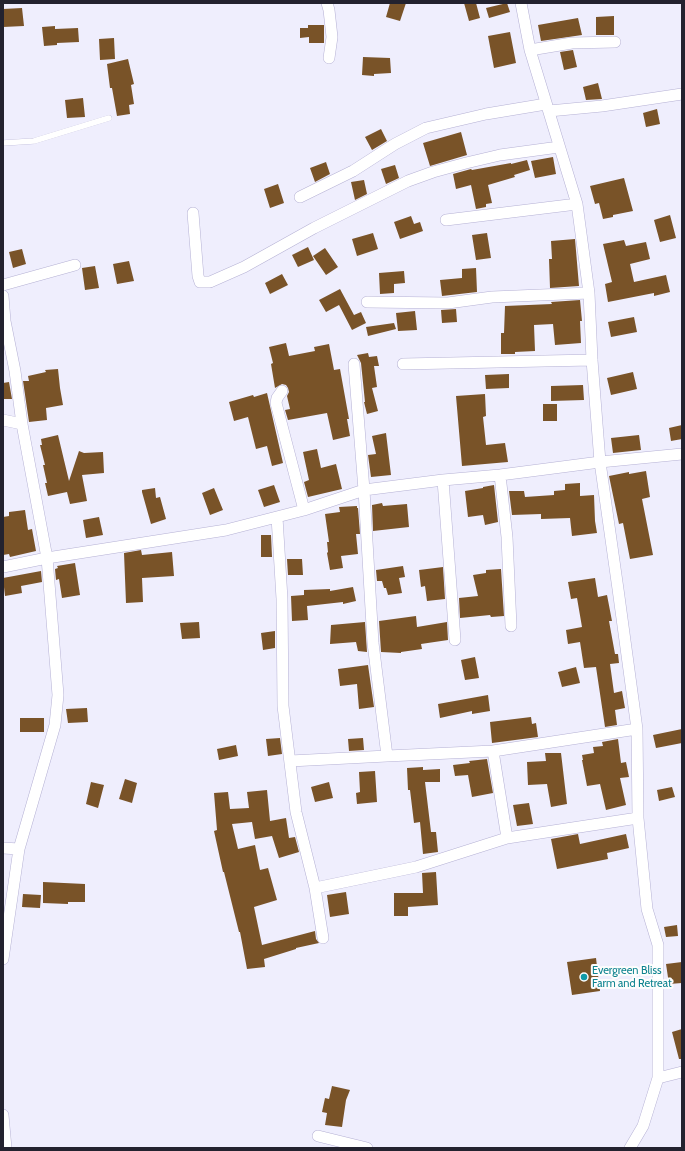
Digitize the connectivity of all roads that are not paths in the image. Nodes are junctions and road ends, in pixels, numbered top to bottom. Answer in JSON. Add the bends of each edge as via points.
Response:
{"nodes":[{"id":1,"x":327,"y":3,"type":"edge"},
{"id":2,"x":524,"y":3,"type":"edge"},
{"id":3,"x":615,"y":42,"type":"dead end"},
{"id":4,"x":530,"y":50,"type":"junction"},
{"id":5,"x":329,"y":58,"type":"dead end"},
{"id":6,"x":682,"y":94,"type":"edge"},
{"id":7,"x":547,"y":108,"type":"junction"},
{"id":8,"x":109,"y":118,"type":"dead end"},
{"id":9,"x":3,"y":143,"type":"edge"},
{"id":10,"x":559,"y":147,"type":"junction"},
{"id":11,"x":300,"y":197,"type":"dead end"},
{"id":12,"x":577,"y":204,"type":"junction"},
{"id":13,"x":193,"y":213,"type":"dead end"},
{"id":14,"x":446,"y":220,"type":"dead end"},
{"id":15,"x":75,"y":265,"type":"dead end"},
{"id":16,"x":3,"y":285,"type":"edge"},
{"id":17,"x":589,"y":293,"type":"junction"},
{"id":18,"x":3,"y":296,"type":"edge"},
{"id":19,"x":367,"y":302,"type":"dead end"},
{"id":20,"x":592,"y":360,"type":"junction"},
{"id":21,"x":354,"y":364,"type":"dead end"},
{"id":22,"x":403,"y":364,"type":"dead end"},
{"id":23,"x":282,"y":391,"type":"dead end"},
{"id":24,"x":3,"y":420,"type":"edge"},
{"id":25,"x":22,"y":424,"type":"junction"},
{"id":26,"x":682,"y":454,"type":"edge"},
{"id":27,"x":600,"y":462,"type":"junction"},
{"id":28,"x":500,"y":475,"type":"junction"},
{"id":29,"x":443,"y":480,"type":"junction"},
{"id":30,"x":364,"y":490,"type":"junction"},
{"id":31,"x":304,"y":510,"type":"junction"},
{"id":32,"x":277,"y":517,"type":"junction"},
{"id":33,"x":47,"y":558,"type":"junction"},
{"id":34,"x":3,"y":567,"type":"edge"},
{"id":35,"x":511,"y":626,"type":"dead end"},
{"id":36,"x":455,"y":640,"type":"dead end"},
{"id":37,"x":636,"y":729,"type":"junction"},
{"id":38,"x":493,"y":751,"type":"junction"},
{"id":39,"x":387,"y":756,"type":"junction"},
{"id":40,"x":290,"y":761,"type":"junction"},
{"id":41,"x":638,"y":818,"type":"junction"},
{"id":42,"x":507,"y":838,"type":"junction"},
{"id":43,"x":3,"y":848,"type":"edge"},
{"id":44,"x":19,"y":849,"type":"junction"},
{"id":45,"x":315,"y":888,"type":"junction"},
{"id":46,"x":323,"y":938,"type":"dead end"},
{"id":47,"x":3,"y":959,"type":"edge"},
{"id":48,"x":682,"y":1072,"type":"edge"},
{"id":49,"x":658,"y":1078,"type":"junction"},
{"id":50,"x":3,"y":1115,"type":"edge"},
{"id":51,"x":318,"y":1136,"type":"dead end"},
{"id":52,"x":6,"y":1148,"type":"edge"},
{"id":53,"x":367,"y":1148,"type":"edge"},
{"id":54,"x":630,"y":1148,"type":"edge"}],
"edges":[{"from":1,"to":5,"type":"street","via":[[332,37]]},
{"from":2,"to":4,"type":"street"},
{"from":3,"to":4,"type":"street","via":[[572,43]]},
{"from":4,"to":7,"type":"street"},
{"from":6,"to":7,"type":"street","via":[[602,106]]},
{"from":7,"to":10,"type":"street"},
{"from":7,"to":11,"type":"street","via":[[486,114],[426,128],[353,171]]},
{"from":8,"to":9,"type":"lane","via":[[34,141]]},
{"from":10,"to":12,"type":"street"},
{"from":10,"to":13,"type":"street","via":[[500,155],[408,181],[314,228],[244,267],[210,282],[200,282],[198,276]]},
{"from":12,"to":14,"type":"street"},
{"from":12,"to":17,"type":"street"},
{"from":15,"to":16,"type":"street"},
{"from":17,"to":19,"type":"street","via":[[492,297],[448,303]]},
{"from":17,"to":20,"type":"street"},
{"from":18,"to":25,"type":"street"},
{"from":20,"to":22,"type":"street"},
{"from":20,"to":27,"type":"street"},
{"from":21,"to":30,"type":"street"},
{"from":23,"to":31,"type":"street","via":[[276,403]]},
{"from":24,"to":25,"type":"street"},
{"from":25,"to":33,"type":"street"},
{"from":26,"to":27,"type":"street"},
{"from":27,"to":28,"type":"street"},
{"from":27,"to":37,"type":"street"},
{"from":28,"to":29,"type":"street"},
{"from":28,"to":35,"type":"street","via":[[507,537]]},
{"from":29,"to":30,"type":"street"},
{"from":29,"to":36,"type":"street"},
{"from":30,"to":31,"type":"street"},
{"from":30,"to":39,"type":"street","via":[[373,643]]},
{"from":31,"to":32,"type":"street"},
{"from":32,"to":33,"type":"street","via":[[226,530]]},
{"from":32,"to":40,"type":"street","via":[[282,598],[283,706]]},
{"from":33,"to":34,"type":"street"},
{"from":33,"to":44,"type":"street","via":[[58,695],[55,725]]},
{"from":37,"to":38,"type":"street"},
{"from":37,"to":41,"type":"street"},
{"from":38,"to":39,"type":"street"},
{"from":38,"to":42,"type":"street"},
{"from":39,"to":40,"type":"street"},
{"from":40,"to":45,"type":"street","via":[[296,812]]},
{"from":41,"to":42,"type":"street"},
{"from":41,"to":49,"type":"street","via":[[647,909],[658,945]]},
{"from":42,"to":45,"type":"street","via":[[416,867]]},
{"from":43,"to":44,"type":"street"},
{"from":44,"to":47,"type":"street"},
{"from":45,"to":46,"type":"street"},
{"from":48,"to":49,"type":"street"},
{"from":49,"to":54,"type":"street","via":[[643,1126]]},
{"from":50,"to":52,"type":"street"},
{"from":51,"to":53,"type":"street"}]}
